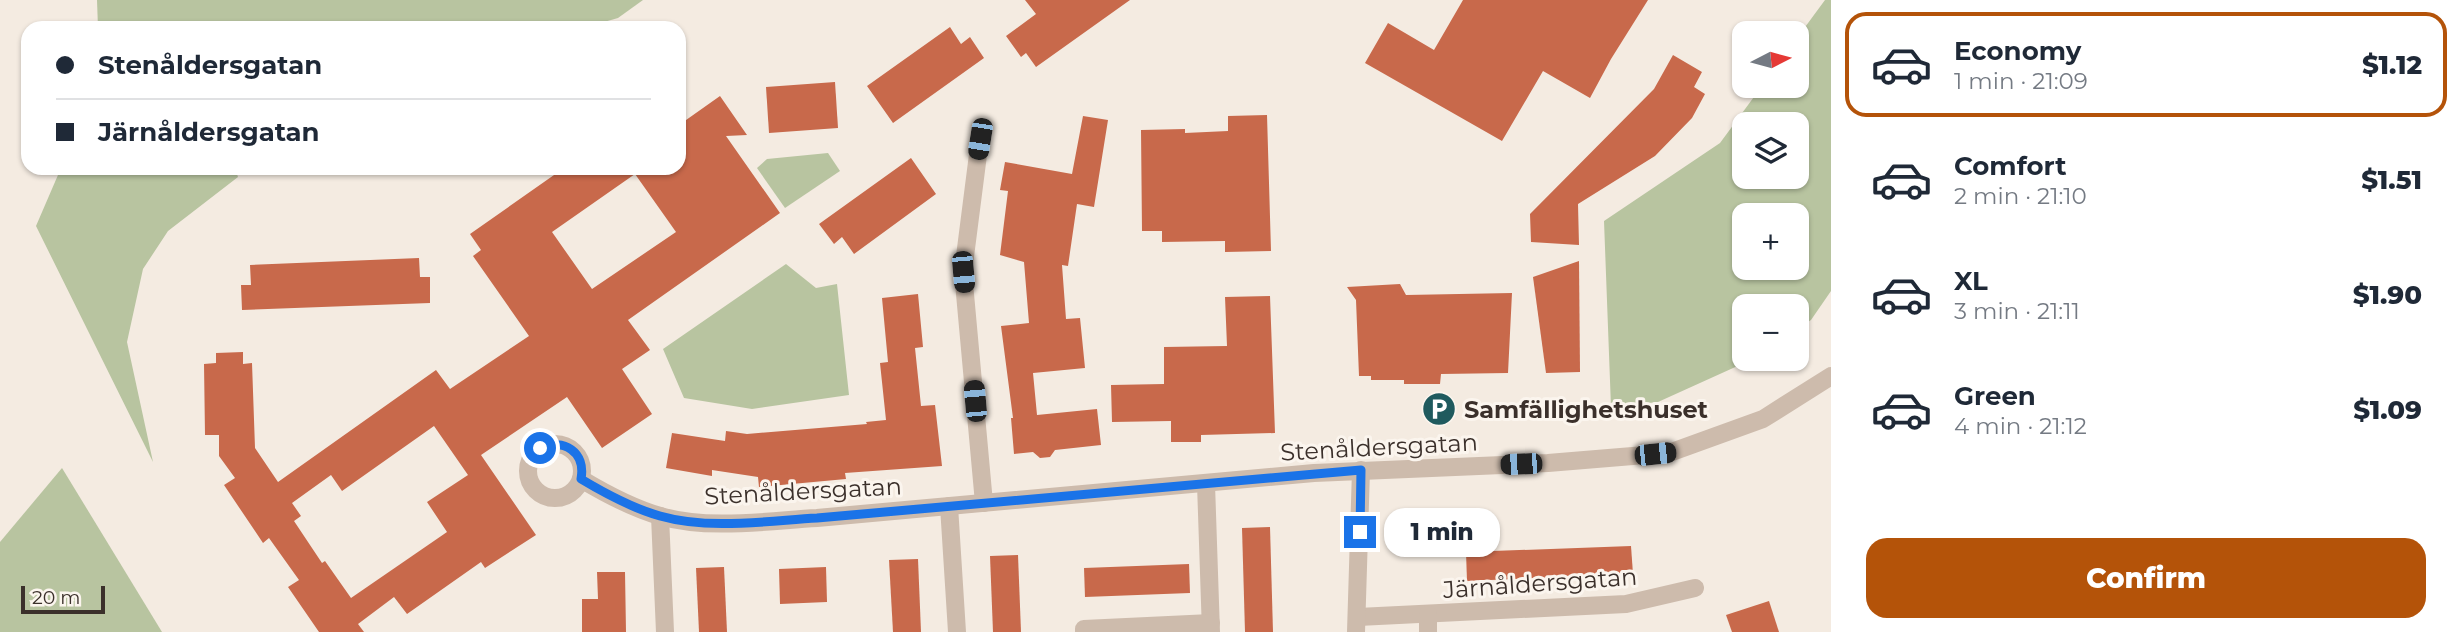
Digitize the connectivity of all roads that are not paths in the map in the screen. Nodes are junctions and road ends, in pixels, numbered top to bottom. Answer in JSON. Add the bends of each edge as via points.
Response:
{"nodes":[{"id":1,"x":980,"y":139,"type":"dead end"},
{"id":2,"x":1831,"y":376,"type":"edge"},
{"id":3,"x":1361,"y":470,"type":"junction"},
{"id":4,"x":581,"y":479,"type":"dead end"},
{"id":5,"x":1206,"y":484,"type":"junction"},
{"id":6,"x":984,"y":503,"type":"junction"},
{"id":7,"x":949,"y":506,"type":"junction"},
{"id":8,"x":660,"y":516,"type":"junction"},
{"id":9,"x":1695,"y":587,"type":"dead end"},
{"id":10,"x":1428,"y":623,"type":"edge"},
{"id":11,"x":1357,"y":625,"type":"edge"},
{"id":12,"x":1211,"y":628,"type":"edge"},
{"id":13,"x":665,"y":632,"type":"edge"},
{"id":14,"x":957,"y":632,"type":"edge"},
{"id":15,"x":1084,"y":632,"type":"edge"}],
"edges":[{"from":1,"to":6,"type":"street","via":[[963,272]]},
{"from":2,"to":3,"type":"street","name":"Stenåldersgatan","via":[[1763,419],[1669,453]]},
{"from":3,"to":5,"type":"street","name":"Stenåldersgatan"},
{"from":3,"to":11,"type":"street","name":"Järnåldersgatan"},
{"from":4,"to":8,"type":"street","name":"Stenåldersgatan"},
{"from":5,"to":6,"type":"street","name":"Stenåldersgatan"},
{"from":5,"to":12,"type":"street"},
{"from":6,"to":7,"type":"street","name":"Stenåldersgatan"},
{"from":7,"to":8,"type":"street","name":"Stenåldersgatan","via":[[741,522]]},
{"from":7,"to":14,"type":"street"},
{"from":8,"to":13,"type":"street"},
{"from":9,"to":10,"type":"street","name":"Järnåldersgatan","via":[[1626,604]]},
{"from":10,"to":11,"type":"street","name":"Järnåldersgatan"},
{"from":12,"to":15,"type":"street"}]}
